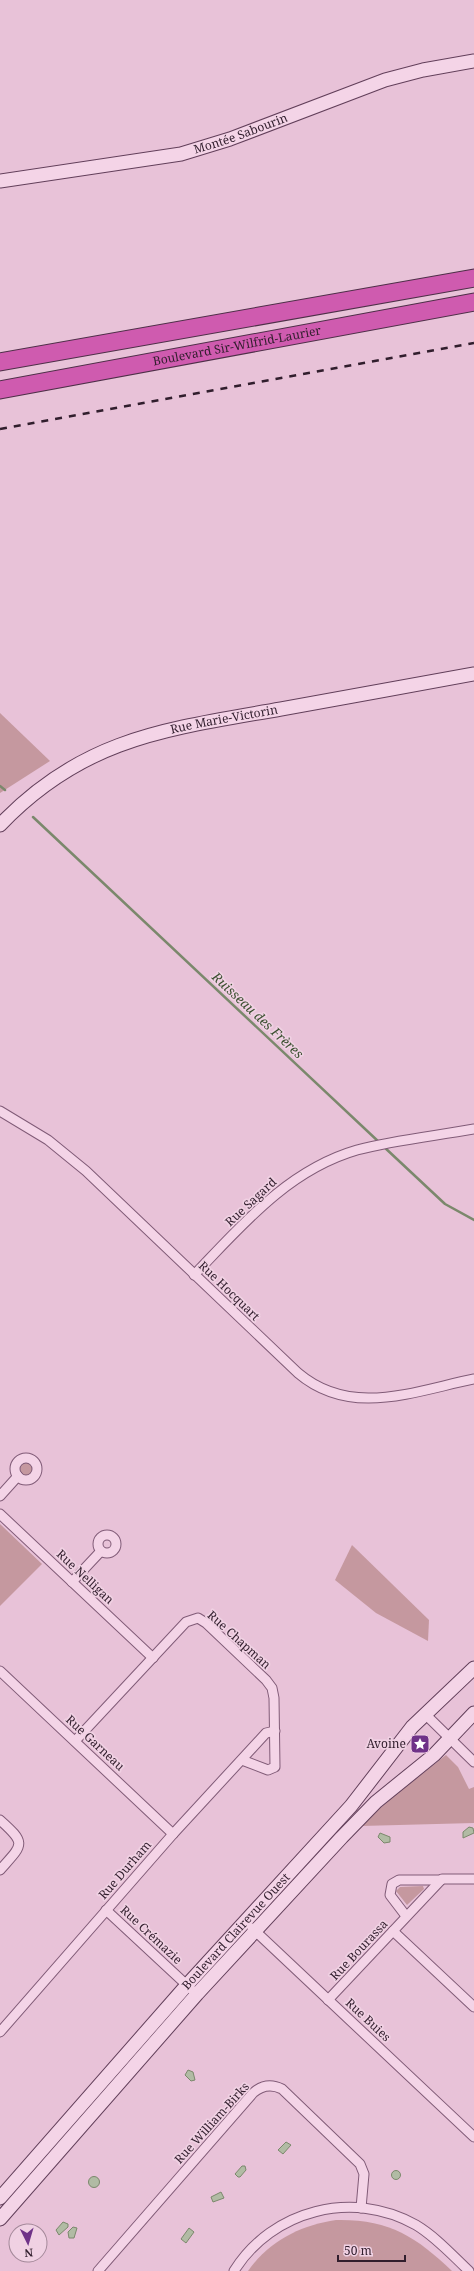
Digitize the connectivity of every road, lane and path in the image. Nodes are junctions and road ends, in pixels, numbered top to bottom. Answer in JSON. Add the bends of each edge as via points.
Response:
{"nodes":[{"id":1,"x":474,"y":61,"type":"edge"},
{"id":2,"x":0,"y":181,"type":"edge"},
{"id":3,"x":474,"y":278,"type":"edge"},
{"id":4,"x":474,"y":302,"type":"edge"},
{"id":5,"x":0,"y":362,"type":"edge"},
{"id":6,"x":0,"y":390,"type":"edge"},
{"id":7,"x":474,"y":674,"type":"edge"},
{"id":8,"x":0,"y":825,"type":"edge"},
{"id":9,"x":0,"y":1111,"type":"edge"},
{"id":10,"x":474,"y":1129,"type":"edge"},
{"id":11,"x":194,"y":1275,"type":"junction"},
{"id":12,"x":474,"y":1379,"type":"edge"},
{"id":13,"x":18,"y":1476,"type":"dead end"},
{"id":14,"x":0,"y":1496,"type":"edge"},
{"id":15,"x":0,"y":1514,"type":"edge"},
{"id":16,"x":101,"y":1551,"type":"dead end"},
{"id":17,"x":72,"y":1582,"type":"junction"},
{"id":18,"x":153,"y":1658,"type":"junction"},
{"id":19,"x":474,"y":1668,"type":"edge"},
{"id":20,"x":0,"y":1671,"type":"edge"},
{"id":21,"x":474,"y":1712,"type":"edge"},
{"id":22,"x":425,"y":1714,"type":"junction"},
{"id":23,"x":275,"y":1732,"type":"junction"},
{"id":24,"x":451,"y":1740,"type":"junction"},
{"id":25,"x":75,"y":1741,"type":"junction"},
{"id":26,"x":242,"y":1760,"type":"junction"},
{"id":27,"x":474,"y":1762,"type":"edge"},
{"id":28,"x":0,"y":1820,"type":"edge"},
{"id":29,"x":173,"y":1834,"type":"junction"},
{"id":30,"x":0,"y":1870,"type":"edge"},
{"id":31,"x":474,"y":1879,"type":"edge"},
{"id":32,"x":441,"y":1880,"type":"junction"},
{"id":33,"x":106,"y":1910,"type":"junction"},
{"id":34,"x":406,"y":1916,"type":"junction"},
{"id":35,"x":245,"y":1921,"type":"junction"},
{"id":36,"x":256,"y":1931,"type":"junction"},
{"id":37,"x":393,"y":1931,"type":"junction"},
{"id":38,"x":187,"y":1985,"type":"junction"},
{"id":39,"x":197,"y":1994,"type":"junction"},
{"id":40,"x":328,"y":2000,"type":"junction"},
{"id":41,"x":474,"y":2007,"type":"edge"},
{"id":42,"x":0,"y":2032,"type":"edge"},
{"id":43,"x":474,"y":2137,"type":"edge"},
{"id":44,"x":0,"y":2198,"type":"edge"},
{"id":45,"x":361,"y":2208,"type":"junction"},
{"id":46,"x":0,"y":2219,"type":"edge"},
{"id":47,"x":470,"y":2268,"type":"edge"},
{"id":48,"x":98,"y":2271,"type":"edge"},
{"id":49,"x":234,"y":2271,"type":"edge"}],
"edges":[{"from":1,"to":2,"type":"street","name":"Montée Sabourin","via":[[385,80],[230,139],[180,154]]},
{"from":3,"to":5,"type":"highway"},
{"from":4,"to":6,"type":"highway","name":"Boulevard Sir-Wilfrid-Laurier"},
{"from":7,"to":8,"type":"street","name":"Rue Marie-Victorin","via":[[176,728],[131,740],[98,752],[68,770],[31,796]]},
{"from":9,"to":11,"type":"street","name":"Rue Hocquart","via":[[61,1150]]},
{"from":10,"to":11,"type":"street","name":"Rue Sagard","via":[[357,1150],[322,1163],[289,1183],[263,1204]]},
{"from":11,"to":12,"type":"street","name":"Rue Hocquart","via":[[298,1373],[328,1392],[370,1400]]},
{"from":13,"to":14,"type":"street"},
{"from":15,"to":17,"type":"street","name":"Rue Nelligan"},
{"from":16,"to":17,"type":"street"},
{"from":17,"to":18,"type":"street","name":"Rue Nelligan"},
{"from":18,"to":23,"type":"street","name":"Rue Chapman","via":[[188,1621],[195,1618],[203,1620],[270,1685],[274,1694]]},
{"from":18,"to":25,"type":"street","name":"Rue Chapman"},
{"from":19,"to":22,"type":"street","name":"Boulevard Clairevue Ouest"},
{"from":20,"to":25,"type":"street","name":"Rue Garneau"},
{"from":21,"to":24,"type":"street","name":"Boulevard Clairevue Ouest"},
{"from":22,"to":24,"type":"street"},
{"from":22,"to":35,"type":"street","name":"Boulevard Clairevue Ouest","via":[[398,1744],[356,1801]]},
{"from":23,"to":26,"type":"street","name":"Rue Durham","via":[[266,1733]]},
{"from":23,"to":26,"type":"street","name":"Rue Chapman","via":[[276,1764],[273,1769]]},
{"from":24,"to":27,"type":"street"},
{"from":24,"to":36,"type":"street","name":"Boulevard Clairevue Ouest","via":[[367,1811]]},
{"from":25,"to":29,"type":"street","name":"Rue Garneau"},
{"from":26,"to":29,"type":"street","name":"Rue Durham"},
{"from":28,"to":30,"type":"street","via":[[15,1833],[19,1842],[16,1852]]},
{"from":29,"to":33,"type":"street","name":"Rue Durham"},
{"from":31,"to":32,"type":"street"},
{"from":32,"to":34,"type":"street","name":"Rue Bourassa"},
{"from":32,"to":34,"type":"street","via":[[399,1880],[392,1884],[390,1894]]},
{"from":33,"to":38,"type":"street","name":"Rue Crémazie"},
{"from":33,"to":42,"type":"street","name":"Rue Durham"},
{"from":34,"to":37,"type":"street","name":"Rue Bourassa"},
{"from":35,"to":36,"type":"street","name":"Rue Buies"},
{"from":35,"to":38,"type":"street","name":"Boulevard Clairevue Ouest"},
{"from":36,"to":39,"type":"street","name":"Boulevard Clairevue Ouest"},
{"from":36,"to":40,"type":"street","name":"Rue Buies"},
{"from":37,"to":40,"type":"street","name":"Rue Bourassa"},
{"from":37,"to":41,"type":"street"},
{"from":38,"to":39,"type":"street","name":"Rue Crémazie"},
{"from":38,"to":44,"type":"street","name":"Boulevard Clairevue Ouest"},
{"from":39,"to":46,"type":"street","name":"Boulevard Clairevue Ouest"},
{"from":40,"to":43,"type":"street","name":"Rue Buies"},
{"from":45,"to":47,"type":"street","via":[[392,2214],[415,2225]]},
{"from":45,"to":48,"type":"street","name":"Rue William-Birks","via":[[364,2174],[360,2164],[282,2089],[264,2086],[253,2093]]},
{"from":45,"to":49,"type":"street","via":[[324,2210],[299,2216],[256,2244]]}]}
